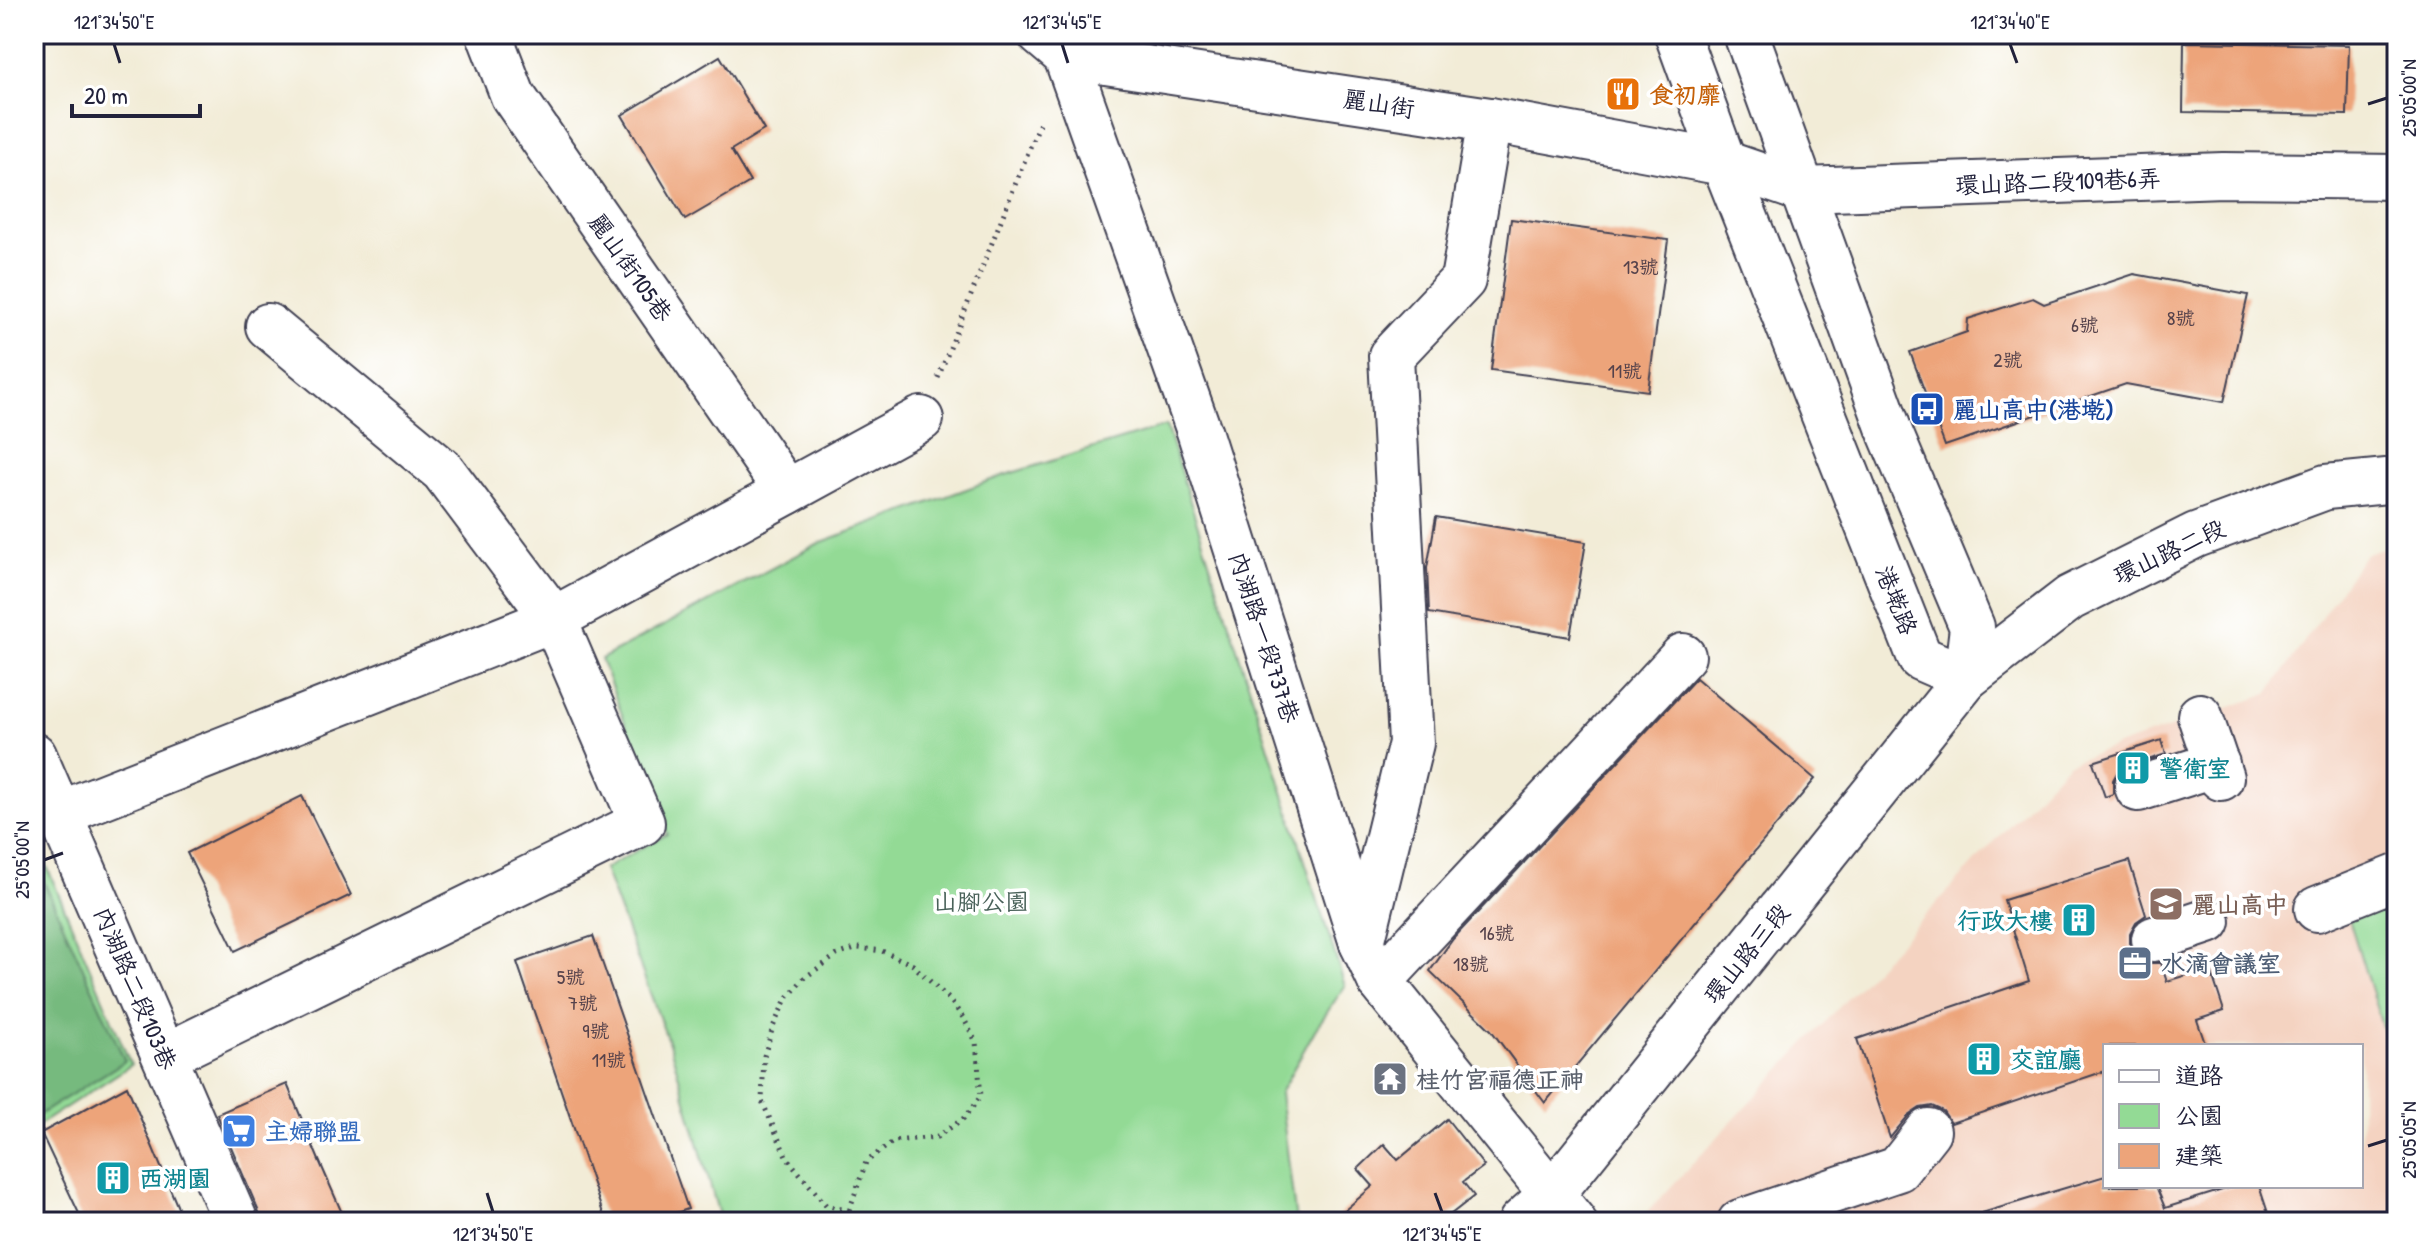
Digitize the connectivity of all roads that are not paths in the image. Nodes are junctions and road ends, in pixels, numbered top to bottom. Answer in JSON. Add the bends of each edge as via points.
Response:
{"nodes":[{"id":1,"x":489,"y":34,"type":"edge"},
{"id":2,"x":1677,"y":34,"type":"edge"},
{"id":3,"x":1746,"y":34,"type":"edge"},
{"id":4,"x":1055,"y":41,"type":"edge"},
{"id":5,"x":1490,"y":120,"type":"junction"},
{"id":6,"x":1724,"y":163,"type":"junction"},
{"id":7,"x":2397,"y":177,"type":"edge"},
{"id":8,"x":1803,"y":190,"type":"junction"},
{"id":9,"x":268,"y":326,"type":"dead end"},
{"id":10,"x":921,"y":419,"type":"road end"},
{"id":11,"x":2397,"y":480,"type":"edge"},
{"id":12,"x":787,"y":492,"type":"junction"},
{"id":13,"x":554,"y":619,"type":"junction"},
{"id":14,"x":1683,"y":656,"type":"dead end"},
{"id":15,"x":1966,"y":678,"type":"junction"},
{"id":16,"x":2200,"y":716,"type":"dead end"},
{"id":17,"x":34,"y":755,"type":"edge"},
{"id":18,"x":2137,"y":786,"type":"dead end"},
{"id":19,"x":61,"y":813,"type":"junction"},
{"id":20,"x":2397,"y":877,"type":"edge"},
{"id":21,"x":2317,"y":909,"type":"dead end"},
{"id":22,"x":2208,"y":921,"type":"dead end"},
{"id":23,"x":2154,"y":939,"type":"dead end"},
{"id":24,"x":1371,"y":962,"type":"junction"},
{"id":25,"x":165,"y":1056,"type":"junction"},
{"id":26,"x":1928,"y":1131,"type":"dead end"},
{"id":27,"x":1564,"y":1208,"type":"edge"},
{"id":28,"x":236,"y":1222,"type":"edge"},
{"id":29,"x":1521,"y":1222,"type":"edge"},
{"id":30,"x":1740,"y":1222,"type":"edge"}],
"edges":[{"from":1,"to":12,"type":"street","name":"麗山街105巷","via":[[513,96]]},
{"from":2,"to":6,"type":"street","name":"港墘路"},
{"from":3,"to":8,"type":"street"},
{"from":4,"to":5,"type":"street","name":"麗山街"},
{"from":4,"to":24,"type":"street","name":"內湖路一段737巷","via":[[1199,431]]},
{"from":5,"to":6,"type":"street","name":"麗山街"},
{"from":5,"to":24,"type":"street","via":[[1463,280],[1391,356],[1411,743]]},
{"from":6,"to":8,"type":"street","name":"環山路二段109巷6弄"},
{"from":6,"to":15,"type":"street","name":"港墘路","via":[[1920,658]]},
{"from":7,"to":8,"type":"street","name":"環山路二段109巷6弄","via":[[2223,175]]},
{"from":8,"to":15,"type":"street","via":[[1891,435],[1972,627]]},
{"from":9,"to":13,"type":"street","via":[[443,471]]},
{"from":10,"to":12,"type":"street"},
{"from":11,"to":15,"type":"street","name":"環山路二段","via":[[2326,487],[2196,535],[2070,598]]},
{"from":12,"to":13,"type":"street"},
{"from":13,"to":19,"type":"street"},
{"from":13,"to":25,"type":"street","via":[[642,823]]},
{"from":14,"to":24,"type":"street"},
{"from":15,"to":27,"type":"street","name":"環山路三段"},
{"from":16,"to":18,"type":"street","via":[[2219,771]]},
{"from":17,"to":19,"type":"street","name":"內湖路二段103巷"},
{"from":19,"to":25,"type":"street","name":"內湖路二段103巷"},
{"from":20,"to":21,"type":"street"},
{"from":22,"to":23,"type":"street"},
{"from":24,"to":27,"type":"street","name":"內湖路一段737巷"},
{"from":25,"to":28,"type":"street","name":"內湖路二段103巷"},
{"from":26,"to":30,"type":"street","via":[[1898,1169]]},
{"from":27,"to":29,"type":"street","name":"環山路三段"}]}
